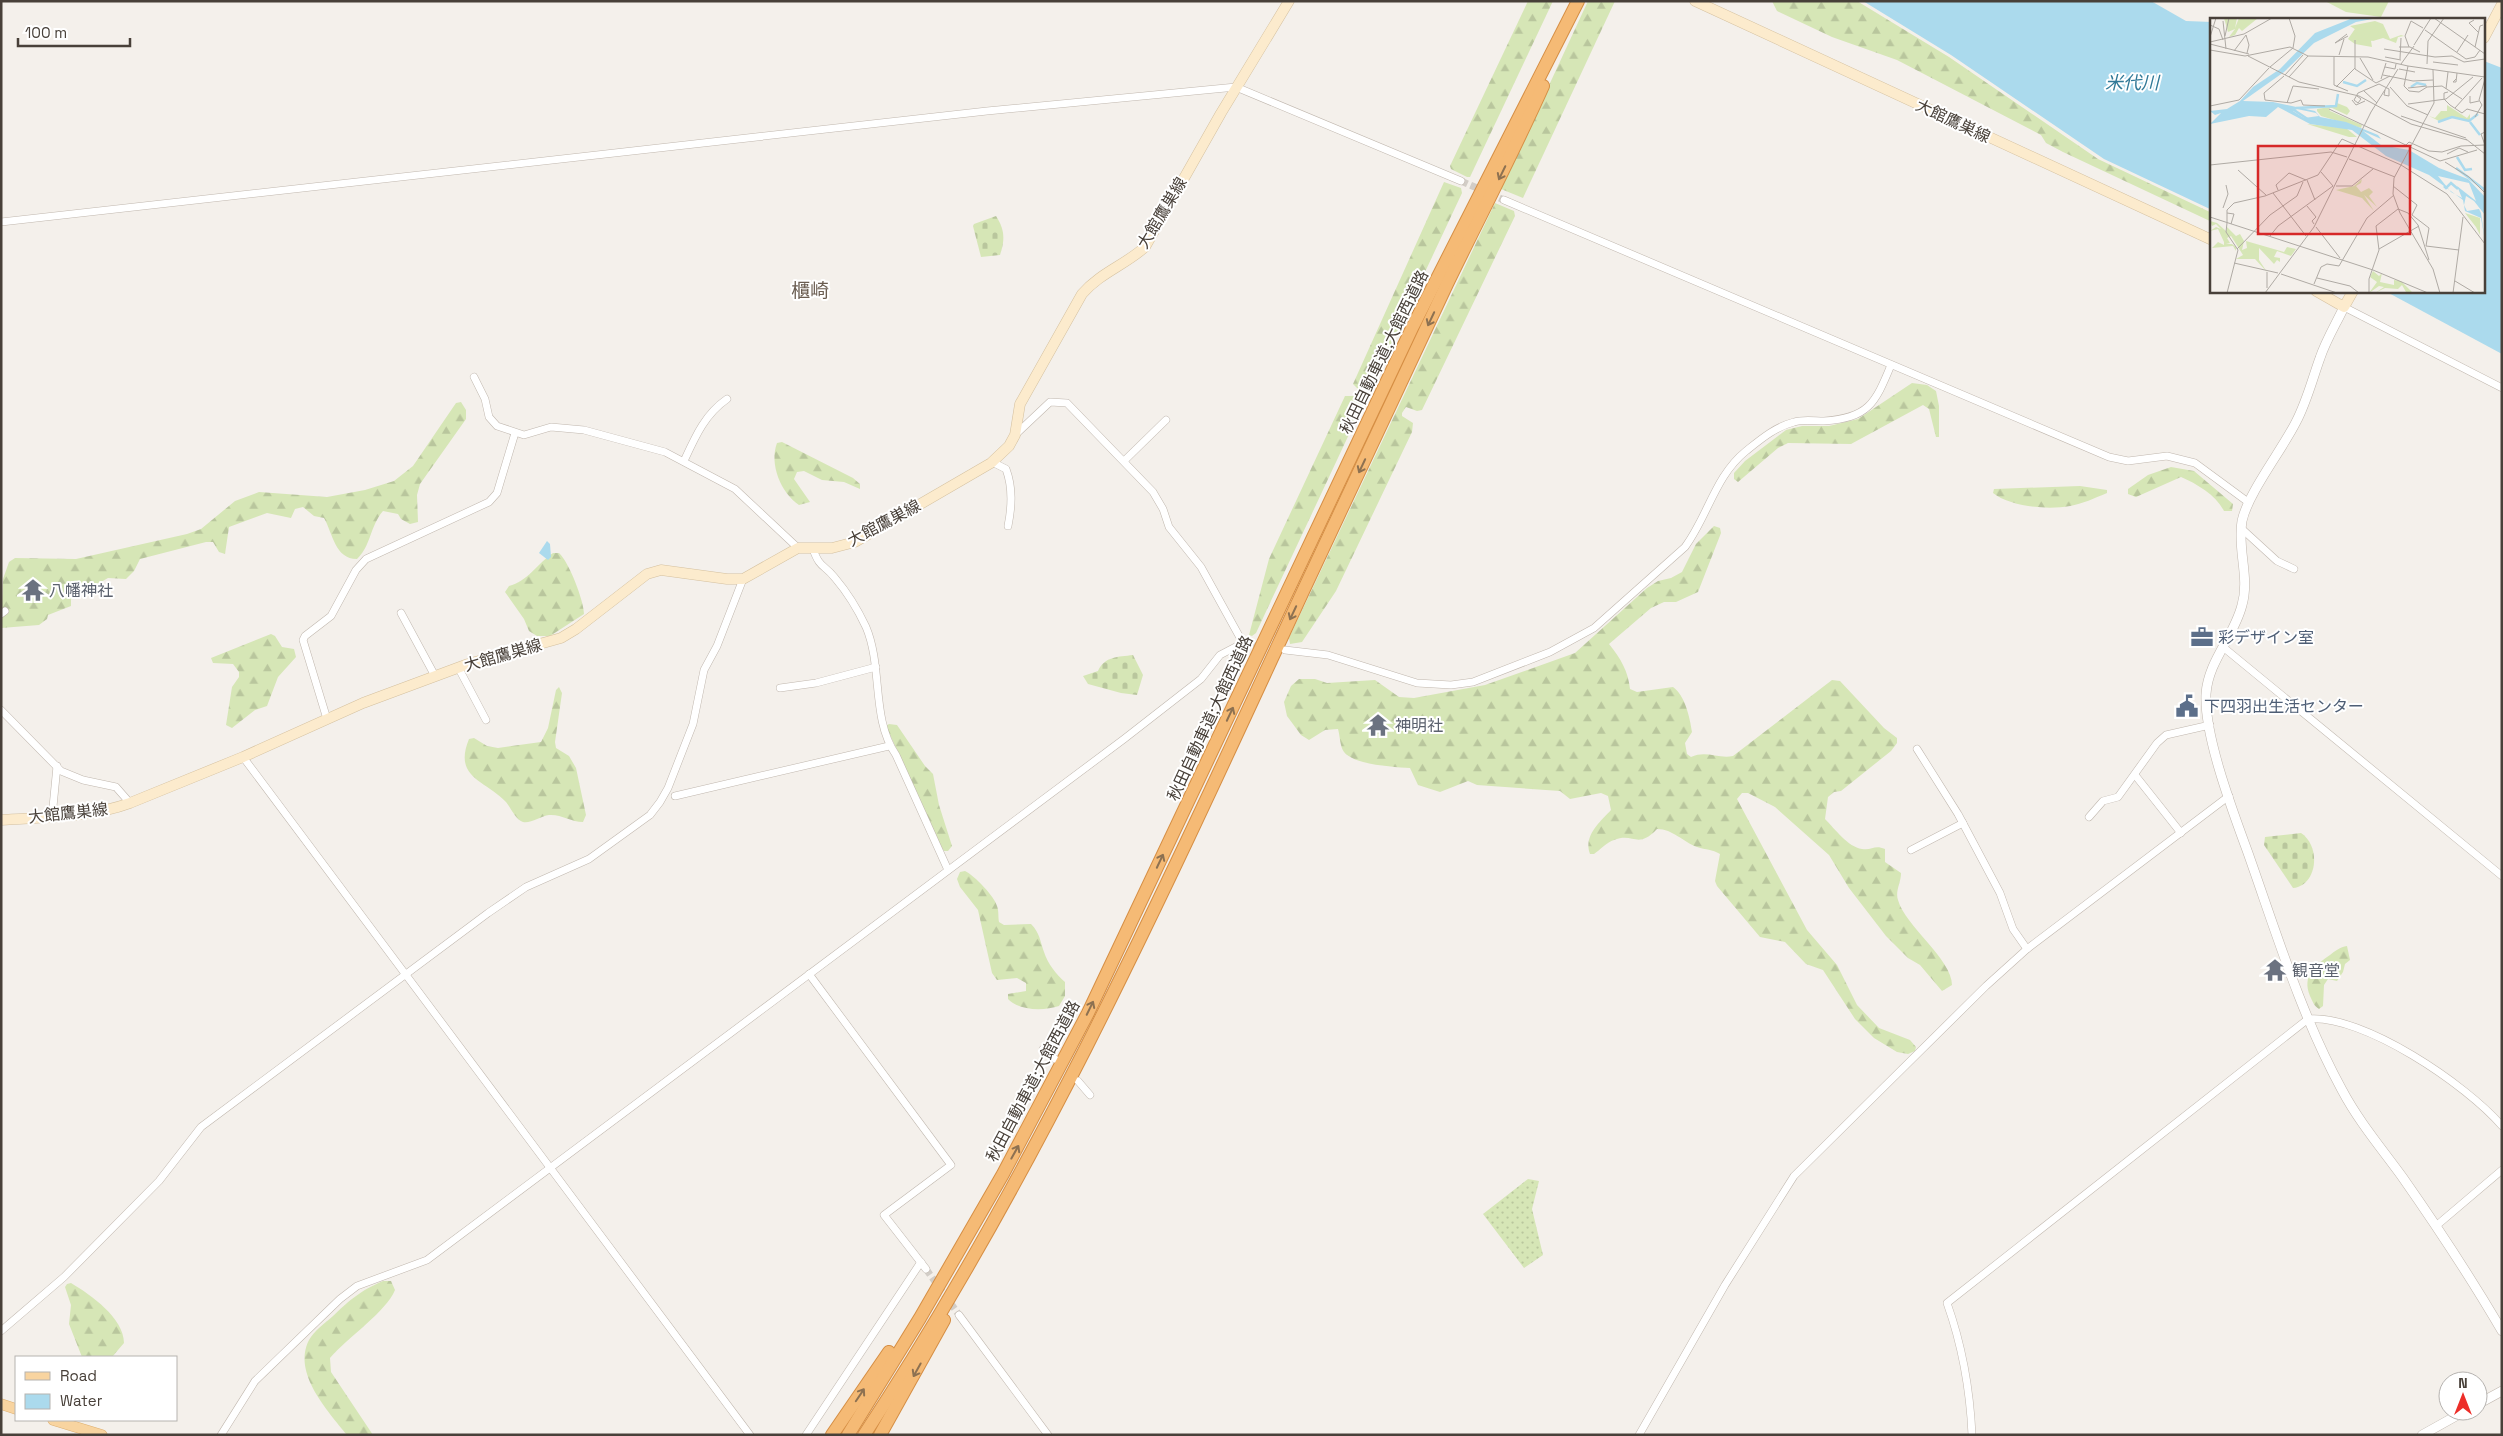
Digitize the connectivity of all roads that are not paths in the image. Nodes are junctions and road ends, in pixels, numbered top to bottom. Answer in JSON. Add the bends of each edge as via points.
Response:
{"nodes":[{"id":1,"x":1289,"y":1,"type":"edge"},
{"id":2,"x":1579,"y":1,"type":"edge"},
{"id":3,"x":1695,"y":1,"type":"edge"},
{"id":4,"x":2502,"y":4,"type":"edge"},
{"id":5,"x":2486,"y":34,"type":"edge"},
{"id":6,"x":1236,"y":87,"type":"junction"},
{"id":7,"x":1461,"y":181,"type":"tunnel mouth"},
{"id":8,"x":1504,"y":200,"type":"tunnel mouth"},
{"id":9,"x":1,"y":222,"type":"edge"},
{"id":10,"x":2210,"y":239,"type":"edge"},
{"id":11,"x":2318,"y":292,"type":"edge"},
{"id":12,"x":2352,"y":293,"type":"edge"},
{"id":13,"x":2344,"y":307,"type":"junction"},
{"id":14,"x":1891,"y":366,"type":"junction"},
{"id":15,"x":474,"y":378,"type":"dead end"},
{"id":16,"x":2502,"y":388,"type":"edge"},
{"id":17,"x":727,"y":398,"type":"dead end"},
{"id":18,"x":1166,"y":420,"type":"dead end"},
{"id":19,"x":515,"y":433,"type":"junction"},
{"id":20,"x":1015,"y":436,"type":"junction"},
{"id":21,"x":684,"y":461,"type":"junction"},
{"id":22,"x":1124,"y":461,"type":"junction"},
{"id":23,"x":992,"y":462,"type":"junction"},
{"id":24,"x":2248,"y":502,"type":"junction"},
{"id":25,"x":1008,"y":526,"type":"dead end"},
{"id":26,"x":2242,"y":529,"type":"junction"},
{"id":27,"x":798,"y":548,"type":"junction"},
{"id":28,"x":813,"y":549,"type":"junction"},
{"id":29,"x":2294,"y":569,"type":"dead end"},
{"id":30,"x":743,"y":578,"type":"junction"},
{"id":31,"x":401,"y":613,"type":"dead end"},
{"id":32,"x":2223,"y":647,"type":"junction"},
{"id":33,"x":1285,"y":650,"type":"dead end"},
{"id":34,"x":876,"y":667,"type":"junction"},
{"id":35,"x":458,"y":668,"type":"junction"},
{"id":36,"x":435,"y":676,"type":"junction"},
{"id":37,"x":780,"y":688,"type":"dead end"},
{"id":38,"x":1,"y":710,"type":"edge"},
{"id":39,"x":327,"y":719,"type":"junction"},
{"id":40,"x":486,"y":720,"type":"dead end"},
{"id":41,"x":2210,"y":725,"type":"junction"},
{"id":42,"x":889,"y":746,"type":"junction"},
{"id":43,"x":1917,"y":749,"type":"dead end"},
{"id":44,"x":243,"y":757,"type":"junction"},
{"id":45,"x":57,"y":766,"type":"junction"},
{"id":46,"x":2135,"y":775,"type":"junction"},
{"id":47,"x":675,"y":796,"type":"dead end"},
{"id":48,"x":2229,"y":796,"type":"junction"},
{"id":49,"x":130,"y":803,"type":"junction"},
{"id":50,"x":52,"y":816,"type":"junction"},
{"id":51,"x":2089,"y":817,"type":"dead end"},
{"id":52,"x":1,"y":820,"type":"edge"},
{"id":53,"x":1963,"y":823,"type":"junction"},
{"id":54,"x":2181,"y":833,"type":"junction"},
{"id":55,"x":1911,"y":850,"type":"dead end"},
{"id":56,"x":948,"y":870,"type":"junction"},
{"id":57,"x":2502,"y":876,"type":"edge"},
{"id":58,"x":2027,"y":949,"type":"junction"},
{"id":59,"x":809,"y":974,"type":"junction"},
{"id":60,"x":405,"y":975,"type":"junction"},
{"id":61,"x":2308,"y":1019,"type":"junction"},
{"id":62,"x":1043,"y":1049,"type":"dead end"},
{"id":63,"x":1055,"y":1058,"type":"dead end"},
{"id":64,"x":1078,"y":1081,"type":"dead end"},
{"id":65,"x":1090,"y":1095,"type":"dead end"},
{"id":66,"x":2502,"y":1126,"type":"edge"},
{"id":67,"x":550,"y":1168,"type":"junction"},
{"id":68,"x":2502,"y":1170,"type":"edge"},
{"id":69,"x":1003,"y":1174,"type":"junction"},
{"id":70,"x":2436,"y":1226,"type":"junction"},
{"id":71,"x":977,"y":1248,"type":"junction"},
{"id":72,"x":921,"y":1262,"type":"junction"},
{"id":73,"x":926,"y":1269,"type":"tunnel mouth"},
{"id":74,"x":959,"y":1315,"type":"tunnel mouth"},
{"id":75,"x":1,"y":1331,"type":"edge"},
{"id":76,"x":2502,"y":1331,"type":"edge"},
{"id":77,"x":2502,"y":1391,"type":"edge"},
{"id":78,"x":2488,"y":1399,"type":"edge"},
{"id":79,"x":1,"y":1404,"type":"edge"},
{"id":80,"x":15,"y":1409,"type":"edge"},
{"id":81,"x":56,"y":1421,"type":"edge"},
{"id":82,"x":2447,"y":1421,"type":"edge"},
{"id":83,"x":102,"y":1435,"type":"edge"},
{"id":84,"x":221,"y":1435,"type":"edge"},
{"id":85,"x":750,"y":1435,"type":"edge"},
{"id":86,"x":806,"y":1435,"type":"edge"},
{"id":87,"x":832,"y":1435,"type":"edge"},
{"id":88,"x":848,"y":1435,"type":"edge"},
{"id":89,"x":864,"y":1435,"type":"edge"},
{"id":90,"x":880,"y":1435,"type":"edge"},
{"id":91,"x":1048,"y":1435,"type":"edge"},
{"id":92,"x":1639,"y":1435,"type":"edge"},
{"id":93,"x":1972,"y":1435,"type":"edge"},
{"id":94,"x":2422,"y":1435,"type":"edge"}],
"edges":[{"from":1,"to":6,"type":"main road","name":"大館鷹巣線"},
{"from":69,"to":2,"type":"highway","name":"秋田自動車道;大館西道路","one_way":true,"via":[[1088,1013],[1409,335]]},
{"from":2,"to":71,"type":"highway","name":"秋田自動車道;大館西道路","one_way":true,"via":[[1534,105],[1170,876],[1050,1116]]},
{"from":3,"to":10,"type":"main road","name":"大館鷹巣線"},
{"from":4,"to":5,"type":"main road"},
{"from":6,"to":7,"type":"street"},
{"from":6,"to":9,"type":"street","via":[[987,111]]},
{"from":6,"to":20,"type":"main road","name":"大館鷹巣線","via":[[1145,247],[1130,260],[1094,280],[1082,294],[1020,404]]},
{"from":8,"to":14,"type":"street"},
{"from":11,"to":13,"type":"main road"},
{"from":12,"to":13,"type":"main road"},
{"from":13,"to":16,"type":"street"},
{"from":13,"to":24,"type":"street","via":[[2321,355],[2305,405]]},
{"from":14,"to":24,"type":"street","via":[[2109,457],[2128,461],[2167,456],[2195,462]]},
{"from":14,"to":33,"type":"street","via":[[1877,396],[1859,415],[1796,421],[1772,430],[1743,453],[1714,492],[1686,547],[1594,628],[1557,649],[1473,682],[1451,685],[1417,683],[1345,659]]},
{"from":15,"to":19,"type":"street","via":[[485,398],[489,417],[497,426]]},
{"from":17,"to":21,"type":"street","via":[[716,406],[700,427]]},
{"from":18,"to":22,"type":"street"},
{"from":19,"to":21,"type":"street","via":[[524,436],[550,427],[584,430],[665,452]]},
{"from":19,"to":39,"type":"street","via":[[497,493],[489,502],[366,559],[356,570],[331,616],[305,636],[303,640]]},
{"from":20,"to":22,"type":"street","via":[[1050,402],[1067,403]]},
{"from":20,"to":23,"type":"main road","name":"大館鷹巣線"},
{"from":21,"to":27,"type":"street","via":[[735,489]]},
{"from":22,"to":56,"type":"street","via":[[1153,492],[1174,537],[1201,567],[1243,643],[1220,655],[1202,679]]},
{"from":23,"to":25,"type":"street","via":[[1006,468],[1009,477],[1012,509]]},
{"from":23,"to":28,"type":"main road","name":"大館鷹巣線","via":[[855,542]]},
{"from":24,"to":26,"type":"street"},
{"from":26,"to":29,"type":"street","via":[[2276,561]]},
{"from":26,"to":32,"type":"street","via":[[2244,598],[2239,617]]},
{"from":27,"to":28,"type":"main road","name":"大館鷹巣線"},
{"from":27,"to":30,"type":"main road","name":"大館鷹巣線"},
{"from":28,"to":34,"type":"street","via":[[818,564],[834,577],[859,614]]},
{"from":30,"to":35,"type":"main road","name":"大館鷹巣線","via":[[727,579],[661,570],[647,574],[561,638]]},
{"from":30,"to":60,"type":"street","via":[[717,646],[704,670],[693,724],[668,788],[650,815],[588,859],[526,887]]},
{"from":31,"to":36,"type":"street"},
{"from":32,"to":41,"type":"street","via":[[2210,672],[2206,690]]},
{"from":32,"to":57,"type":"street"},
{"from":34,"to":37,"type":"street","via":[[816,683]]},
{"from":34,"to":42,"type":"street","via":[[882,724]]},
{"from":35,"to":36,"type":"main road","name":"大館鷹巣線"},
{"from":35,"to":40,"type":"street"},
{"from":36,"to":39,"type":"main road","name":"大館鷹巣線"},
{"from":38,"to":45,"type":"street"},
{"from":39,"to":44,"type":"main road","name":"大館鷹巣線"},
{"from":41,"to":46,"type":"street","via":[[2166,735]]},
{"from":41,"to":48,"type":"street"},
{"from":42,"to":47,"type":"street"},
{"from":42,"to":56,"type":"street"},
{"from":43,"to":53,"type":"street"},
{"from":44,"to":49,"type":"main road","name":"大館鷹巣線"},
{"from":44,"to":60,"type":"street"},
{"from":45,"to":49,"type":"street","via":[[61,771],[84,780],[116,787]]},
{"from":45,"to":50,"type":"street"},
{"from":46,"to":51,"type":"street","via":[[2118,797],[2102,801]]},
{"from":46,"to":54,"type":"street"},
{"from":48,"to":54,"type":"street"},
{"from":48,"to":61,"type":"street"},
{"from":49,"to":50,"type":"main road","name":"大館鷹巣線","via":[[112,810]]},
{"from":50,"to":52,"type":"main road","name":"大館鷹巣線"},
{"from":53,"to":55,"type":"street"},
{"from":53,"to":58,"type":"street"},
{"from":54,"to":58,"type":"street"},
{"from":56,"to":59,"type":"street"},
{"from":58,"to":92,"type":"street","via":[[1794,1176],[1725,1285]]},
{"from":59,"to":67,"type":"street"},
{"from":59,"to":72,"type":"street","via":[[952,1165],[884,1215]]},
{"from":60,"to":67,"type":"street"},
{"from":60,"to":75,"type":"street","via":[[201,1127],[159,1181],[64,1277]]},
{"from":61,"to":66,"type":"street","via":[[2323,1018],[2347,1025],[2411,1055],[2461,1088]]},
{"from":61,"to":70,"type":"street","via":[[2362,1125],[2396,1167]]},
{"from":61,"to":93,"type":"street","via":[[1947,1303],[1970,1400]]},
{"from":62,"to":63,"type":"street"},
{"from":64,"to":65,"type":"street"},
{"from":67,"to":84,"type":"street","via":[[426,1260],[358,1286],[340,1299],[255,1382]]},
{"from":67,"to":85,"type":"street"},
{"from":68,"to":70,"type":"street"},
{"from":87,"to":69,"type":"highway","one_way":true,"via":[[886,1358],[976,1210]]},
{"from":69,"to":88,"type":"highway","name":"秋田自動車道;大館西道路"},
{"from":70,"to":76,"type":"street"},
{"from":71,"to":89,"type":"highway","name":"秋田自動車道;大館西道路"},
{"from":71,"to":90,"type":"highway","one_way":true,"via":[[945,1318]]},
{"from":72,"to":73,"type":"street"},
{"from":72,"to":86,"type":"street"},
{"from":74,"to":91,"type":"street"},
{"from":77,"to":78,"type":"street"},
{"from":79,"to":80,"type":"main road"},
{"from":81,"to":83,"type":"main road"},
{"from":82,"to":94,"type":"street"}]}
